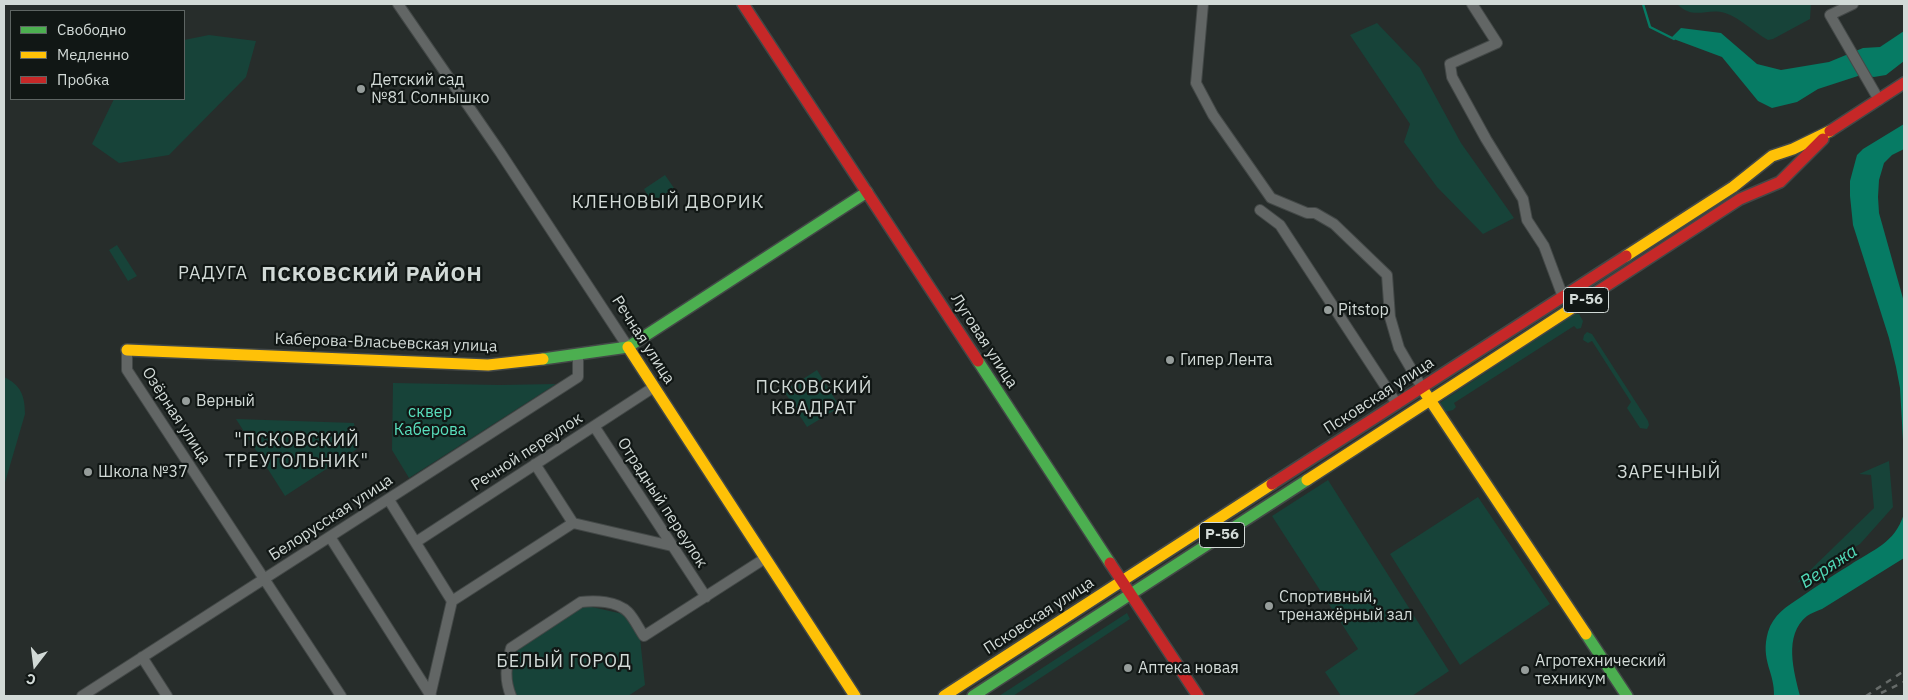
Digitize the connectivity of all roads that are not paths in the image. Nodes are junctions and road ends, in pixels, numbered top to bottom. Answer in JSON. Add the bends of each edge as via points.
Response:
{"nodes":[{"id":1,"x":398,"y":4,"type":"edge"},
{"id":2,"x":743,"y":4,"type":"edge"},
{"id":3,"x":1203,"y":4,"type":"edge"},
{"id":4,"x":1472,"y":4,"type":"edge"},
{"id":5,"x":1853,"y":4,"type":"edge"},
{"id":6,"x":1904,"y":83,"type":"edge"},
{"id":7,"x":1904,"y":87,"type":"edge"},
{"id":8,"x":1879,"y":100,"type":"junction"},
{"id":9,"x":1834,"y":130,"type":"junction"},
{"id":10,"x":1763,"y":161,"type":"junction"},
{"id":11,"x":1780,"y":182,"type":"junction"},
{"id":12,"x":867,"y":192,"type":"junction"},
{"id":13,"x":1260,"y":210,"type":"dead end"},
{"id":14,"x":1563,"y":296,"type":"junction"},
{"id":15,"x":628,"y":347,"type":"junction"},
{"id":16,"x":127,"y":350,"type":"joint"},
{"id":17,"x":578,"y":355,"type":"junction"},
{"id":18,"x":654,"y":386,"type":"junction"},
{"id":19,"x":1422,"y":388,"type":"junction"},
{"id":20,"x":1430,"y":400,"type":"junction"},
{"id":21,"x":1397,"y":404,"type":"junction"},
{"id":22,"x":594,"y":426,"type":"junction"},
{"id":23,"x":535,"y":464,"type":"junction"},
{"id":24,"x":389,"y":500,"type":"junction"},
{"id":25,"x":573,"y":523,"type":"junction"},
{"id":26,"x":330,"y":537,"type":"junction"},
{"id":27,"x":416,"y":542,"type":"junction"},
{"id":28,"x":672,"y":546,"type":"junction"},
{"id":29,"x":764,"y":559,"type":"junction"},
{"id":30,"x":265,"y":579,"type":"junction"},
{"id":31,"x":1122,"y":582,"type":"junction"},
{"id":32,"x":1130,"y":594,"type":"junction"},
{"id":33,"x":706,"y":597,"type":"junction"},
{"id":34,"x":452,"y":601,"type":"junction"},
{"id":35,"x":142,"y":657,"type":"junction"},
{"id":36,"x":82,"y":696,"type":"edge"},
{"id":37,"x":167,"y":696,"type":"edge"},
{"id":38,"x":341,"y":696,"type":"edge"},
{"id":39,"x":430,"y":696,"type":"edge"},
{"id":40,"x":511,"y":696,"type":"edge"},
{"id":41,"x":855,"y":696,"type":"edge"},
{"id":42,"x":949,"y":696,"type":"edge"},
{"id":43,"x":974,"y":696,"type":"edge"},
{"id":44,"x":1198,"y":696,"type":"edge"},
{"id":45,"x":1627,"y":696,"type":"edge"}],
"edges":[{"from":1,"to":15,"type":"street","name":"Речная улица"},
{"from":2,"to":12,"type":"main road","name":"Луговая улица"},
{"from":3,"to":19,"type":"street","via":[[1196,83],[1213,115],[1271,198],[1307,213],[1315,213],[1334,224],[1387,274],[1390,317],[1399,348]]},
{"from":4,"to":14,"type":"street","via":[[1497,43],[1450,64],[1452,77],[1523,199],[1527,220],[1544,246]]},
{"from":5,"to":8,"type":"street","via":[[1830,15]]},
{"from":6,"to":8,"type":"main road","name":"Псковская улица","number":"Р-56"},
{"from":7,"to":8,"type":"main road","number":"Р-56"},
{"from":8,"to":9,"type":"main road","name":"Псковская улица","number":"Р-56"},
{"from":9,"to":10,"type":"main road","name":"Псковская улица"},
{"from":9,"to":11,"type":"main road","name":"Псковская улица","number":"Р-56"},
{"from":10,"to":11,"type":"main road","via":[[1775,159],[1782,164],[1784,174]]},
{"from":10,"to":14,"type":"main road","name":"Псковская улица","via":[[1733,187]]},
{"from":11,"to":20,"type":"main road","name":"Псковская улица","number":"Р-56","via":[[1740,199]]},
{"from":12,"to":15,"type":"main road","name":"Каберова-Власьевская улица"},
{"from":12,"to":31,"type":"main road","name":"Луговая улица"},
{"from":13,"to":21,"type":"street","via":[[1280,225]]},
{"from":14,"to":19,"type":"main road","name":"Псковская улица"},
{"from":15,"to":17,"type":"main road","name":"Каберова-Власьевская улица"},
{"from":15,"to":18,"type":"main road","name":"Речная улица"},
{"from":16,"to":17,"type":"main road","name":"Каберова-Власьевская улица","via":[[488,365]]},
{"from":16,"to":30,"type":"street","name":"Озёрная улица","via":[[127,370]]},
{"from":17,"to":24,"type":"street","name":"Белорусская улица","via":[[578,378]]},
{"from":18,"to":22,"type":"street","name":"Речной переулок"},
{"from":18,"to":29,"type":"main road","name":"Речная улица"},
{"from":19,"to":20,"type":"street"},
{"from":19,"to":21,"type":"main road","name":"Псковская улица"},
{"from":20,"to":32,"type":"main road","name":"Псковская улица","number":"Р-56"},
{"from":20,"to":45,"type":"main road"},
{"from":21,"to":31,"type":"main road","name":"Псковская улица"},
{"from":22,"to":23,"type":"street","name":"Речной переулок"},
{"from":22,"to":28,"type":"street","name":"Отрадный переулок"},
{"from":23,"to":25,"type":"street"},
{"from":23,"to":27,"type":"street","name":"Речной переулок"},
{"from":24,"to":26,"type":"street","name":"Белорусская улица"},
{"from":24,"to":27,"type":"street"},
{"from":25,"to":28,"type":"street"},
{"from":25,"to":34,"type":"street"},
{"from":26,"to":30,"type":"street","name":"Белорусская улица"},
{"from":26,"to":39,"type":"street"},
{"from":27,"to":34,"type":"street"},
{"from":28,"to":33,"type":"street","name":"Отрадный переулок"},
{"from":29,"to":33,"type":"street"},
{"from":29,"to":41,"type":"main road","name":"Речная улица"},
{"from":30,"to":35,"type":"street","name":"Белорусская улица"},
{"from":30,"to":38,"type":"street","name":"Озёрная улица"},
{"from":31,"to":32,"type":"main road","name":"Луговая улица"},
{"from":31,"to":42,"type":"main road","name":"Псковская улица"},
{"from":32,"to":43,"type":"main road","name":"Псковская улица","number":"Р-56"},
{"from":32,"to":44,"type":"main road","name":"Луговая улица"},
{"from":33,"to":40,"type":"street","via":[[644,636],[627,611],[606,602],[581,602],[511,648],[506,682]]},
{"from":34,"to":39,"type":"street"},
{"from":35,"to":36,"type":"street","name":"Белорусская улица"},
{"from":35,"to":37,"type":"street"}]}
